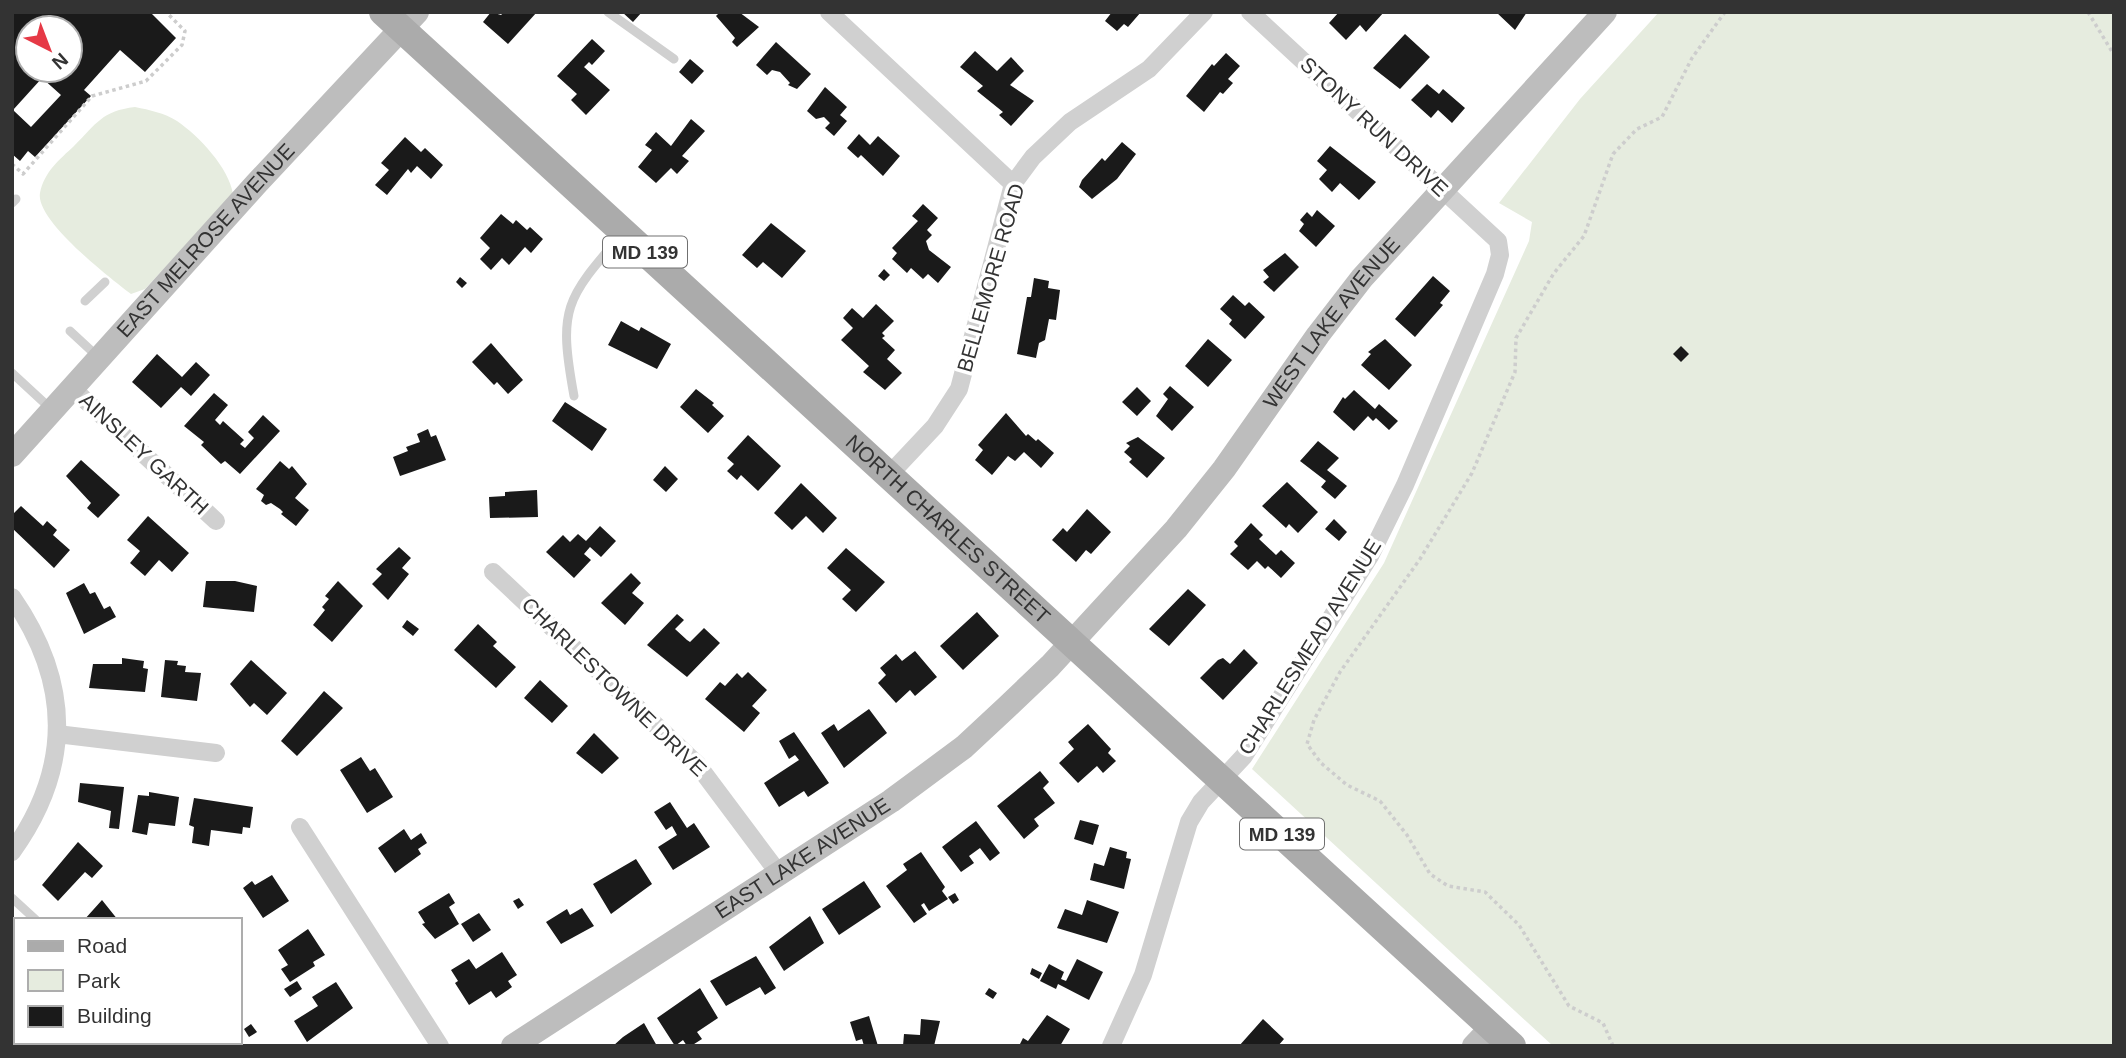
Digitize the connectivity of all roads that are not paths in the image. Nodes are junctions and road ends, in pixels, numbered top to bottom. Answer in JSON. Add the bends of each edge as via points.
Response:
{"nodes":[{"id":1,"x":608,"y":12,"type":"edge"},
{"id":2,"x":829,"y":12,"type":"edge"},
{"id":3,"x":1204,"y":12,"type":"edge"},
{"id":4,"x":1250,"y":12,"type":"edge"},
{"id":5,"x":1605,"y":12,"type":"edge"},
{"id":6,"x":400,"y":18,"type":"edge"},
{"id":7,"x":674,"y":60,"type":"dead end"},
{"id":8,"x":1013,"y":184,"type":"junction"},
{"id":9,"x":1441,"y":190,"type":"junction"},
{"id":10,"x":623,"y":233,"type":"junction"},
{"id":11,"x":1498,"y":241,"type":"joint"},
{"id":12,"x":105,"y":282,"type":"dead end"},
{"id":13,"x":85,"y":301,"type":"dead end"},
{"id":14,"x":70,"y":331,"type":"dead end"},
{"id":15,"x":98,"y":358,"type":"junction"},
{"id":16,"x":12,"y":373,"type":"edge"},
{"id":17,"x":72,"y":388,"type":"junction"},
{"id":18,"x":574,"y":396,"type":"dead end"},
{"id":19,"x":53,"y":410,"type":"junction"},
{"id":20,"x":12,"y":455,"type":"edge"},
{"id":21,"x":888,"y":476,"type":"junction"},
{"id":22,"x":216,"y":520,"type":"dead end"},
{"id":23,"x":493,"y":572,"type":"dead end"},
{"id":24,"x":12,"y":597,"type":"edge"},
{"id":25,"x":1072,"y":642,"type":"junction"},
{"id":26,"x":57,"y":734,"type":"junction"},
{"id":27,"x":216,"y":753,"type":"dead end"},
{"id":28,"x":1222,"y":779,"type":"junction"},
{"id":29,"x":300,"y":827,"type":"dead end"},
{"id":30,"x":12,"y":852,"type":"edge"},
{"id":31,"x":780,"y":875,"type":"junction"},
{"id":32,"x":12,"y":898,"type":"edge"},
{"id":33,"x":34,"y":918,"type":"edge"},
{"id":34,"x":1483,"y":1036,"type":"edge"},
{"id":35,"x":440,"y":1046,"type":"edge"},
{"id":36,"x":513,"y":1046,"type":"edge"},
{"id":37,"x":1111,"y":1046,"type":"edge"},
{"id":38,"x":1512,"y":1046,"type":"edge"}],
"edges":[{"from":1,"to":7,"type":"lane"},
{"from":2,"to":8,"type":"street"},
{"from":3,"to":8,"type":"street","name":"BELLEMORE ROAD","via":[[1149,69],[1052,138]]},
{"from":4,"to":9,"type":"street","name":"STONY RUN DRIVE"},
{"from":5,"to":9,"type":"street","name":"WEST LAKE AVENUE"},
{"from":6,"to":10,"type":"main road","name":"NORTH CHARLES STREET","number":"MD 139"},
{"from":6,"to":15,"type":"street","name":"EAST MELROSE AVENUE"},
{"from":8,"to":21,"type":"street","name":"BELLEMORE ROAD","via":[[959,389],[935,426]]},
{"from":9,"to":11,"type":"street","name":"STONY RUN DRIVE"},
{"from":9,"to":25,"type":"street","name":"WEST LAKE AVENUE","via":[[1342,303],[1208,491]]},
{"from":10,"to":18,"type":"lane","via":[[581,282],[568,308],[566,354]]},
{"from":10,"to":21,"type":"main road","name":"NORTH CHARLES STREET","number":"MD 139"},
{"from":11,"to":28,"type":"street","name":"CHARLESMEAD AVENUE","via":[[1500,255],[1491,284],[1370,556],[1252,744]]},
{"from":12,"to":13,"type":"lane"},
{"from":14,"to":15,"type":"lane"},
{"from":15,"to":17,"type":"street","name":"EAST MELROSE AVENUE"},
{"from":16,"to":19,"type":"lane"},
{"from":17,"to":19,"type":"street","name":"EAST MELROSE AVENUE"},
{"from":17,"to":22,"type":"street","name":"AINSLEY GARTH"},
{"from":19,"to":20,"type":"street","name":"EAST MELROSE AVENUE"},
{"from":21,"to":25,"type":"main road","name":"NORTH CHARLES STREET","number":"MD 139"},
{"from":23,"to":31,"type":"street","name":"CHARLESTOWNE DRIVE","via":[[697,764]]},
{"from":24,"to":26,"type":"street","via":[[28,620],[54,683]]},
{"from":25,"to":28,"type":"main road","name":"NORTH CHARLES STREET","number":"MD 139"},
{"from":25,"to":31,"type":"street","name":"EAST LAKE AVENUE","via":[[964,747]]},
{"from":26,"to":27,"type":"street"},
{"from":26,"to":30,"type":"street","via":[[53,767],[41,802]]},
{"from":28,"to":34,"type":"main road","name":"NORTH CHARLES STREET","number":"MD 139"},
{"from":28,"to":37,"type":"street","name":"CHARLESMEAD AVENUE","via":[[1189,822],[1143,975]]},
{"from":29,"to":35,"type":"street"},
{"from":31,"to":36,"type":"street","name":"EAST LAKE AVENUE"},
{"from":32,"to":33,"type":"lane"},
{"from":34,"to":38,"type":"main road","name":"NORTH CHARLES STREET","number":"MD 139"}]}
